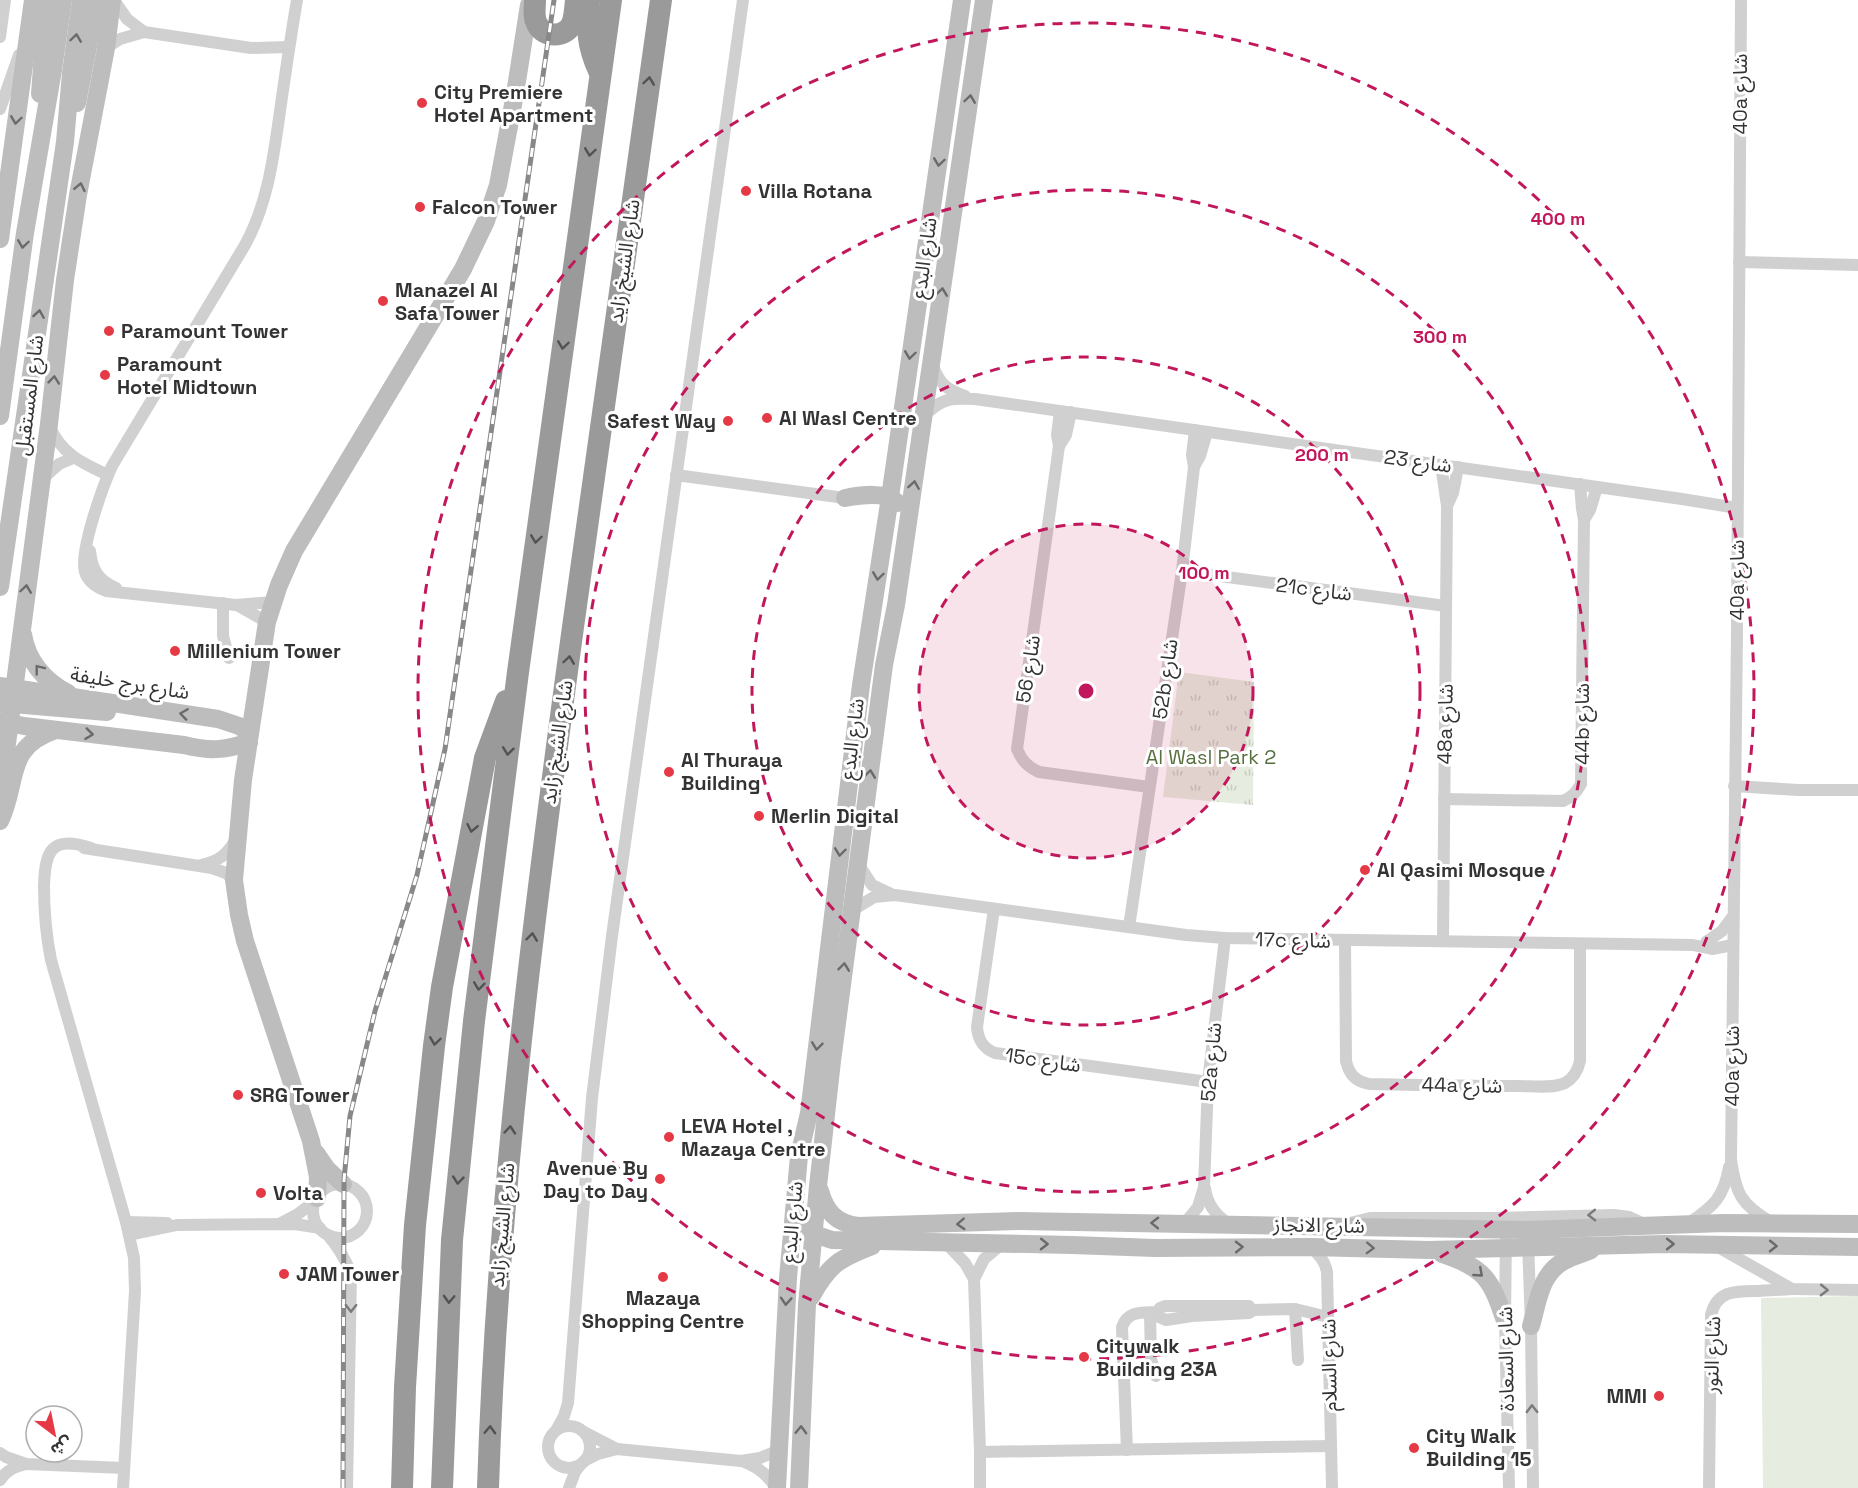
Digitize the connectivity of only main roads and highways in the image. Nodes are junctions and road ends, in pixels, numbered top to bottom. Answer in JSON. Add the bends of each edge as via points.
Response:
{"nodes":[{"id":1,"x":535,"y":0,"type":"edge"},
{"id":2,"x":576,"y":0,"type":"edge"},
{"id":3,"x":589,"y":0,"type":"edge"},
{"id":4,"x":611,"y":0,"type":"edge"},
{"id":5,"x":661,"y":0,"type":"edge"},
{"id":6,"x":600,"y":75,"type":"junction"},
{"id":7,"x":518,"y":672,"type":"junction"},
{"id":8,"x":405,"y":1387,"type":"junction"},
{"id":9,"x":388,"y":1488,"type":"edge"},
{"id":10,"x":402,"y":1488,"type":"edge"},
{"id":11,"x":442,"y":1488,"type":"edge"},
{"id":12,"x":488,"y":1488,"type":"edge"}],
"edges":[{"from":1,"to":2,"type":"highway","via":[[537,24],[556,35],[571,26]]},
{"from":3,"to":6,"type":"highway","via":[[588,38]]},
{"from":4,"to":6,"type":"highway"},
{"from":12,"to":5,"type":"highway","name":"شارع الشيخ زايد","one_way":true,"via":[[497,1288],[523,1012]]},
{"from":6,"to":7,"type":"highway","one_way":true},
{"from":7,"to":8,"type":"highway","one_way":true,"via":[[485,758],[442,987],[419,1177]]},
{"from":7,"to":11,"type":"highway","one_way":true,"via":[[474,1021],[452,1240]]},
{"from":8,"to":9,"type":"highway"},
{"from":8,"to":10,"type":"highway"}]}
